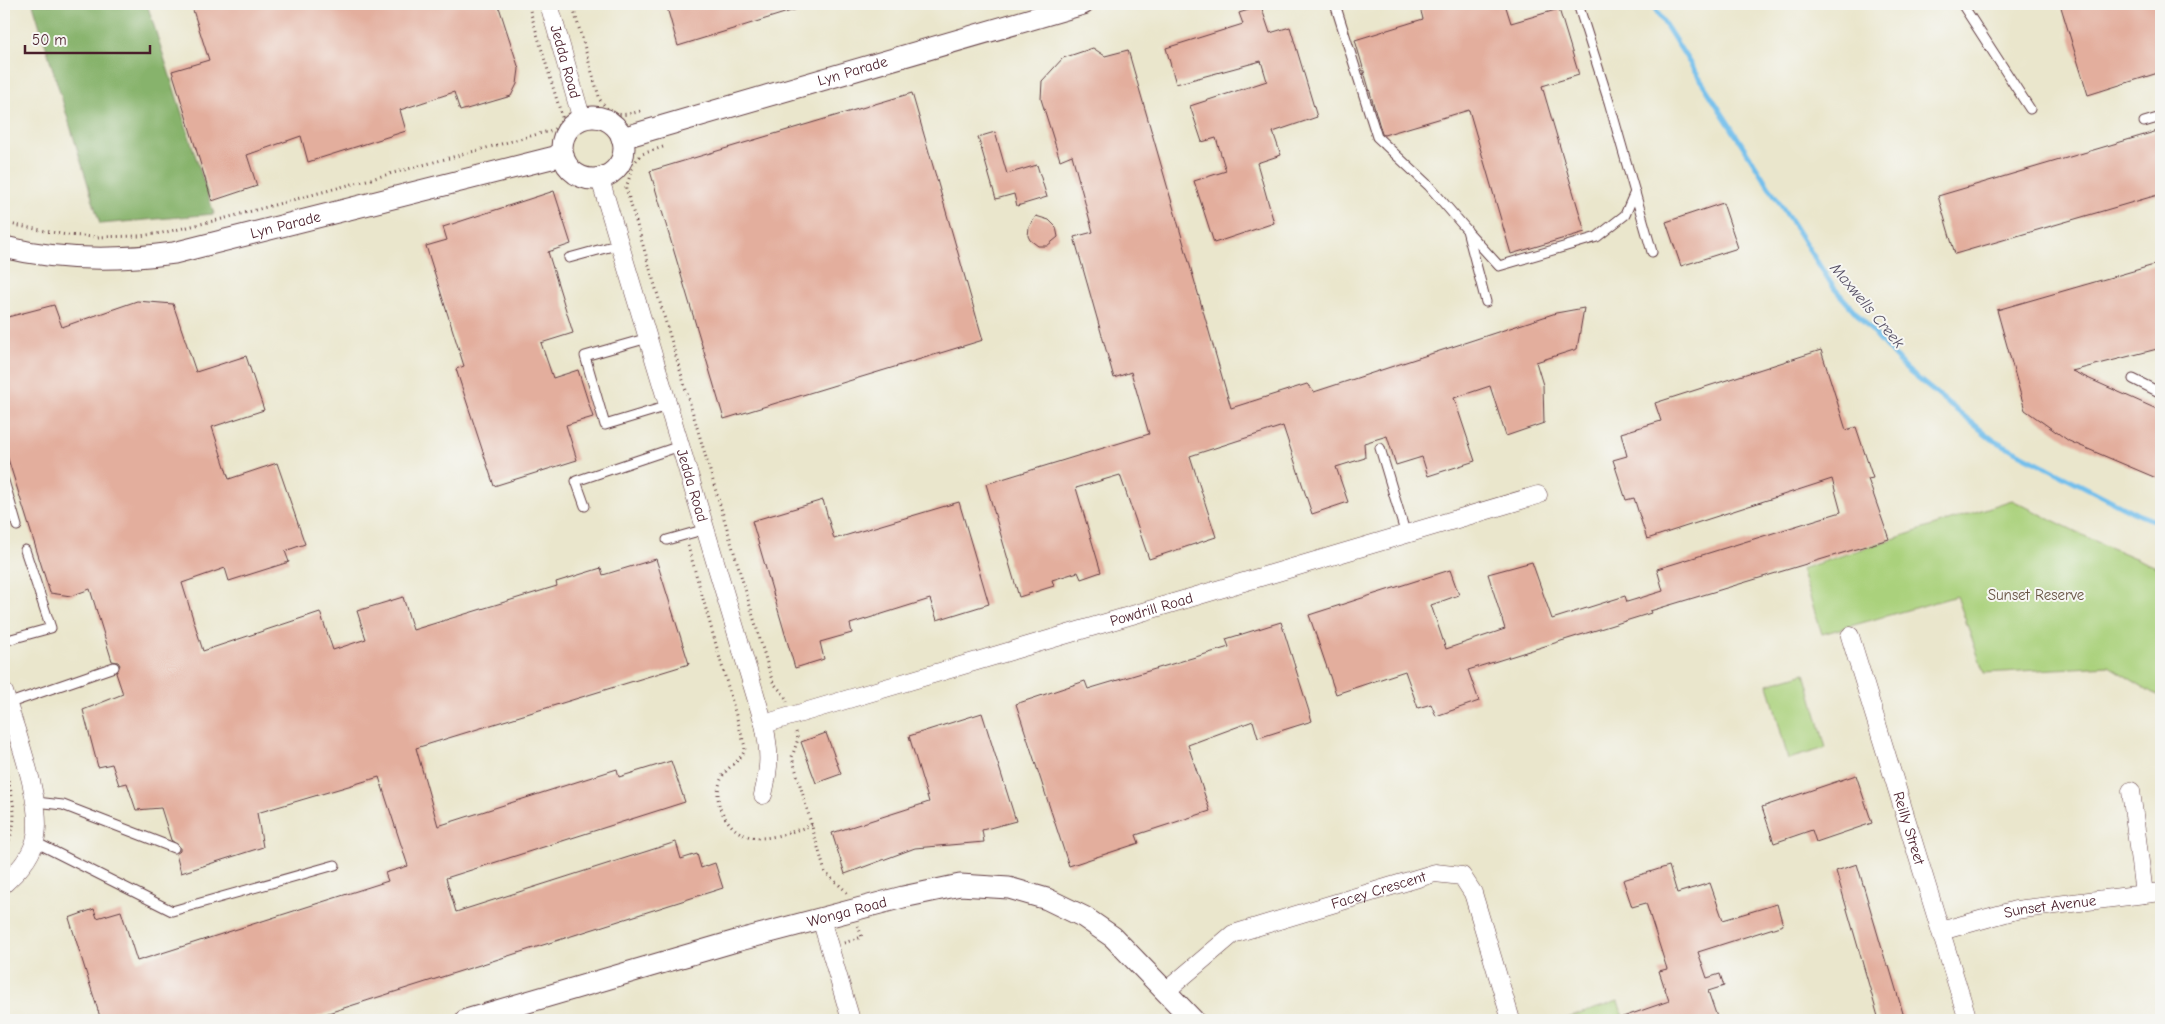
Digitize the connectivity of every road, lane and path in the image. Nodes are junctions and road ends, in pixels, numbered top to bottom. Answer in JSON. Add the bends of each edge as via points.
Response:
{"nodes":[{"id":1,"x":528,"y":4,"type":"edge"},
{"id":2,"x":549,"y":4,"type":"edge"},
{"id":3,"x":572,"y":4,"type":"edge"},
{"id":4,"x":1083,"y":4,"type":"edge"},
{"id":5,"x":1334,"y":4,"type":"edge"},
{"id":6,"x":1578,"y":4,"type":"edge"},
{"id":7,"x":1962,"y":4,"type":"edge"},
{"id":8,"x":2030,"y":109,"type":"dead end"},
{"id":9,"x":645,"y":110,"type":"dead end"},
{"id":10,"x":2161,"y":117,"type":"edge"},
{"id":11,"x":582,"y":120,"type":"junction"},
{"id":12,"x":2144,"y":122,"type":"dead end"},
{"id":13,"x":622,"y":138,"type":"junction"},
{"id":14,"x":666,"y":146,"type":"dead end"},
{"id":15,"x":563,"y":155,"type":"junction"},
{"id":16,"x":600,"y":179,"type":"junction"},
{"id":17,"x":1635,"y":192,"type":"junction"},
{"id":18,"x":4,"y":223,"type":"edge"},
{"id":19,"x":1467,"y":230,"type":"junction"},
{"id":20,"x":620,"y":244,"type":"junction"},
{"id":21,"x":4,"y":246,"type":"edge"},
{"id":22,"x":1652,"y":252,"type":"dead end"},
{"id":23,"x":569,"y":258,"type":"dead end"},
{"id":24,"x":1486,"y":302,"type":"dead end"},
{"id":25,"x":648,"y":338,"type":"junction"},
{"id":26,"x":2133,"y":379,"type":"dead end"},
{"id":27,"x":2161,"y":393,"type":"edge"},
{"id":28,"x":668,"y":406,"type":"junction"},
{"id":29,"x":680,"y":446,"type":"junction"},
{"id":30,"x":1380,"y":448,"type":"dead end"},
{"id":31,"x":4,"y":481,"type":"edge"},
{"id":32,"x":1538,"y":496,"type":"dead end"},
{"id":33,"x":585,"y":506,"type":"dead end"},
{"id":34,"x":17,"y":526,"type":"dead end"},
{"id":35,"x":706,"y":529,"type":"junction"},
{"id":36,"x":685,"y":535,"type":"junction"},
{"id":37,"x":1406,"y":535,"type":"junction"},
{"id":38,"x":667,"y":540,"type":"dead end"},
{"id":39,"x":25,"y":550,"type":"dead end"},
{"id":40,"x":1850,"y":636,"type":"dead end"},
{"id":41,"x":4,"y":641,"type":"edge"},
{"id":42,"x":114,"y":667,"type":"dead end"},
{"id":43,"x":785,"y":696,"type":"dead end"},
{"id":44,"x":6,"y":698,"type":"edge"},
{"id":45,"x":764,"y":724,"type":"junction"},
{"id":46,"x":798,"y":739,"type":"dead end"},
{"id":47,"x":4,"y":766,"type":"edge"},
{"id":48,"x":2131,"y":791,"type":"dead end"},
{"id":49,"x":763,"y":795,"type":"dead end"},
{"id":50,"x":36,"y":802,"type":"junction"},
{"id":51,"x":812,"y":825,"type":"junction"},
{"id":52,"x":35,"y":842,"type":"junction"},
{"id":53,"x":174,"y":848,"type":"dead end"},
{"id":54,"x":4,"y":851,"type":"edge"},
{"id":55,"x":335,"y":865,"type":"dead end"},
{"id":56,"x":4,"y":884,"type":"edge"},
{"id":57,"x":2153,"y":893,"type":"edge"},
{"id":58,"x":848,"y":894,"type":"dead end"},
{"id":59,"x":821,"y":920,"type":"junction"},
{"id":60,"x":859,"y":929,"type":"dead end"},
{"id":61,"x":1941,"y":931,"type":"junction"},
{"id":62,"x":842,"y":944,"type":"dead end"},
{"id":63,"x":1166,"y":991,"type":"junction"},
{"id":64,"x":479,"y":1018,"type":"edge"},
{"id":65,"x":851,"y":1020,"type":"edge"},
{"id":66,"x":1193,"y":1020,"type":"edge"},
{"id":67,"x":1512,"y":1020,"type":"edge"},
{"id":68,"x":1968,"y":1020,"type":"edge"}],
"edges":[{"from":1,"to":18,"type":"path","via":[[562,118],[553,130],[162,233],[97,237]]},
{"from":2,"to":11,"type":"street","name":"Jedda Road"},
{"from":3,"to":9,"type":"path","via":[[600,100],[607,110],[615,114]]},
{"from":4,"to":13,"type":"street","name":"Lyn Parade"},
{"from":5,"to":19,"type":"lane","via":[[1377,137],[1429,186]]},
{"from":6,"to":17,"type":"lane"},
{"from":7,"to":8,"type":"lane"},
{"from":10,"to":12,"type":"lane"},
{"from":11,"to":13,"type":"street","via":[[601,119],[610,123]]},
{"from":11,"to":15,"type":"street","via":[[568,130],[562,146]]},
{"from":13,"to":16,"type":"street","via":[[624,148],[620,163]]},
{"from":14,"to":43,"type":"path","via":[[642,154],[634,162],[626,188],[772,680]]},
{"from":15,"to":16,"type":"street","via":[[572,172],[580,177]]},
{"from":15,"to":21,"type":"street","name":"Lyn Parade","via":[[174,253],[135,259],[94,260],[54,257]]},
{"from":16,"to":20,"type":"street","name":"Jedda Road"},
{"from":17,"to":19,"type":"lane","via":[[1625,215],[1597,237],[1499,266]]},
{"from":17,"to":22,"type":"lane"},
{"from":19,"to":24,"type":"lane"},
{"from":20,"to":23,"type":"lane"},
{"from":20,"to":25,"type":"street","name":"Jedda Road"},
{"from":25,"to":28,"type":"street","name":"Jedda Road"},
{"from":25,"to":28,"type":"lane","via":[[585,356],[605,424]]},
{"from":26,"to":27,"type":"lane"},
{"from":28,"to":29,"type":"street","name":"Jedda Road"},
{"from":29,"to":33,"type":"lane","via":[[576,481]]},
{"from":29,"to":35,"type":"street","name":"Jedda Road"},
{"from":30,"to":37,"type":"lane"},
{"from":31,"to":34,"type":"lane"},
{"from":32,"to":37,"type":"street","name":"Powdrill Road"},
{"from":35,"to":36,"type":"lane"},
{"from":35,"to":45,"type":"street","name":"Jedda Road"},
{"from":36,"to":38,"type":"lane"},
{"from":36,"to":51,"type":"path","via":[[745,747],[742,757],[723,775],[718,794],[721,809],[735,830],[751,837],[773,837]]},
{"from":37,"to":45,"type":"street","name":"Powdrill Road"},
{"from":39,"to":41,"type":"lane","via":[[51,628]]},
{"from":40,"to":61,"type":"street","name":"Reilly Street"},
{"from":42,"to":44,"type":"lane"},
{"from":44,"to":50,"type":"street"},
{"from":45,"to":49,"type":"street","name":"Jedda Road","via":[[770,751]]},
{"from":46,"to":51,"type":"path","via":[[792,757]]},
{"from":47,"to":54,"type":"path","via":[[15,816],[12,835]]},
{"from":48,"to":57,"type":"street"},
{"from":50,"to":52,"type":"street"},
{"from":50,"to":53,"type":"lane","via":[[64,805]]},
{"from":51,"to":58,"type":"path","via":[[825,872]]},
{"from":52,"to":55,"type":"lane","via":[[172,911]]},
{"from":52,"to":56,"type":"street","via":[[28,859]]},
{"from":57,"to":61,"type":"street","name":"Sunset Avenue","via":[[2016,910]]},
{"from":59,"to":63,"type":"street","name":"Wonga Road","via":[[903,896],[960,885],[1009,888],[1047,899],[1084,917],[1113,937]]},
{"from":59,"to":64,"type":"street","name":"Wonga Road","via":[[736,941]]},
{"from":59,"to":65,"type":"street"},
{"from":60,"to":62,"type":"path","via":[[862,937]]},
{"from":61,"to":68,"type":"street","name":"Reilly Street"},
{"from":63,"to":66,"type":"street","name":"Wonga Road"},
{"from":63,"to":67,"type":"street","name":"Facey Crescent","via":[[1233,934],[1435,873],[1462,876],[1473,893]]}]}
